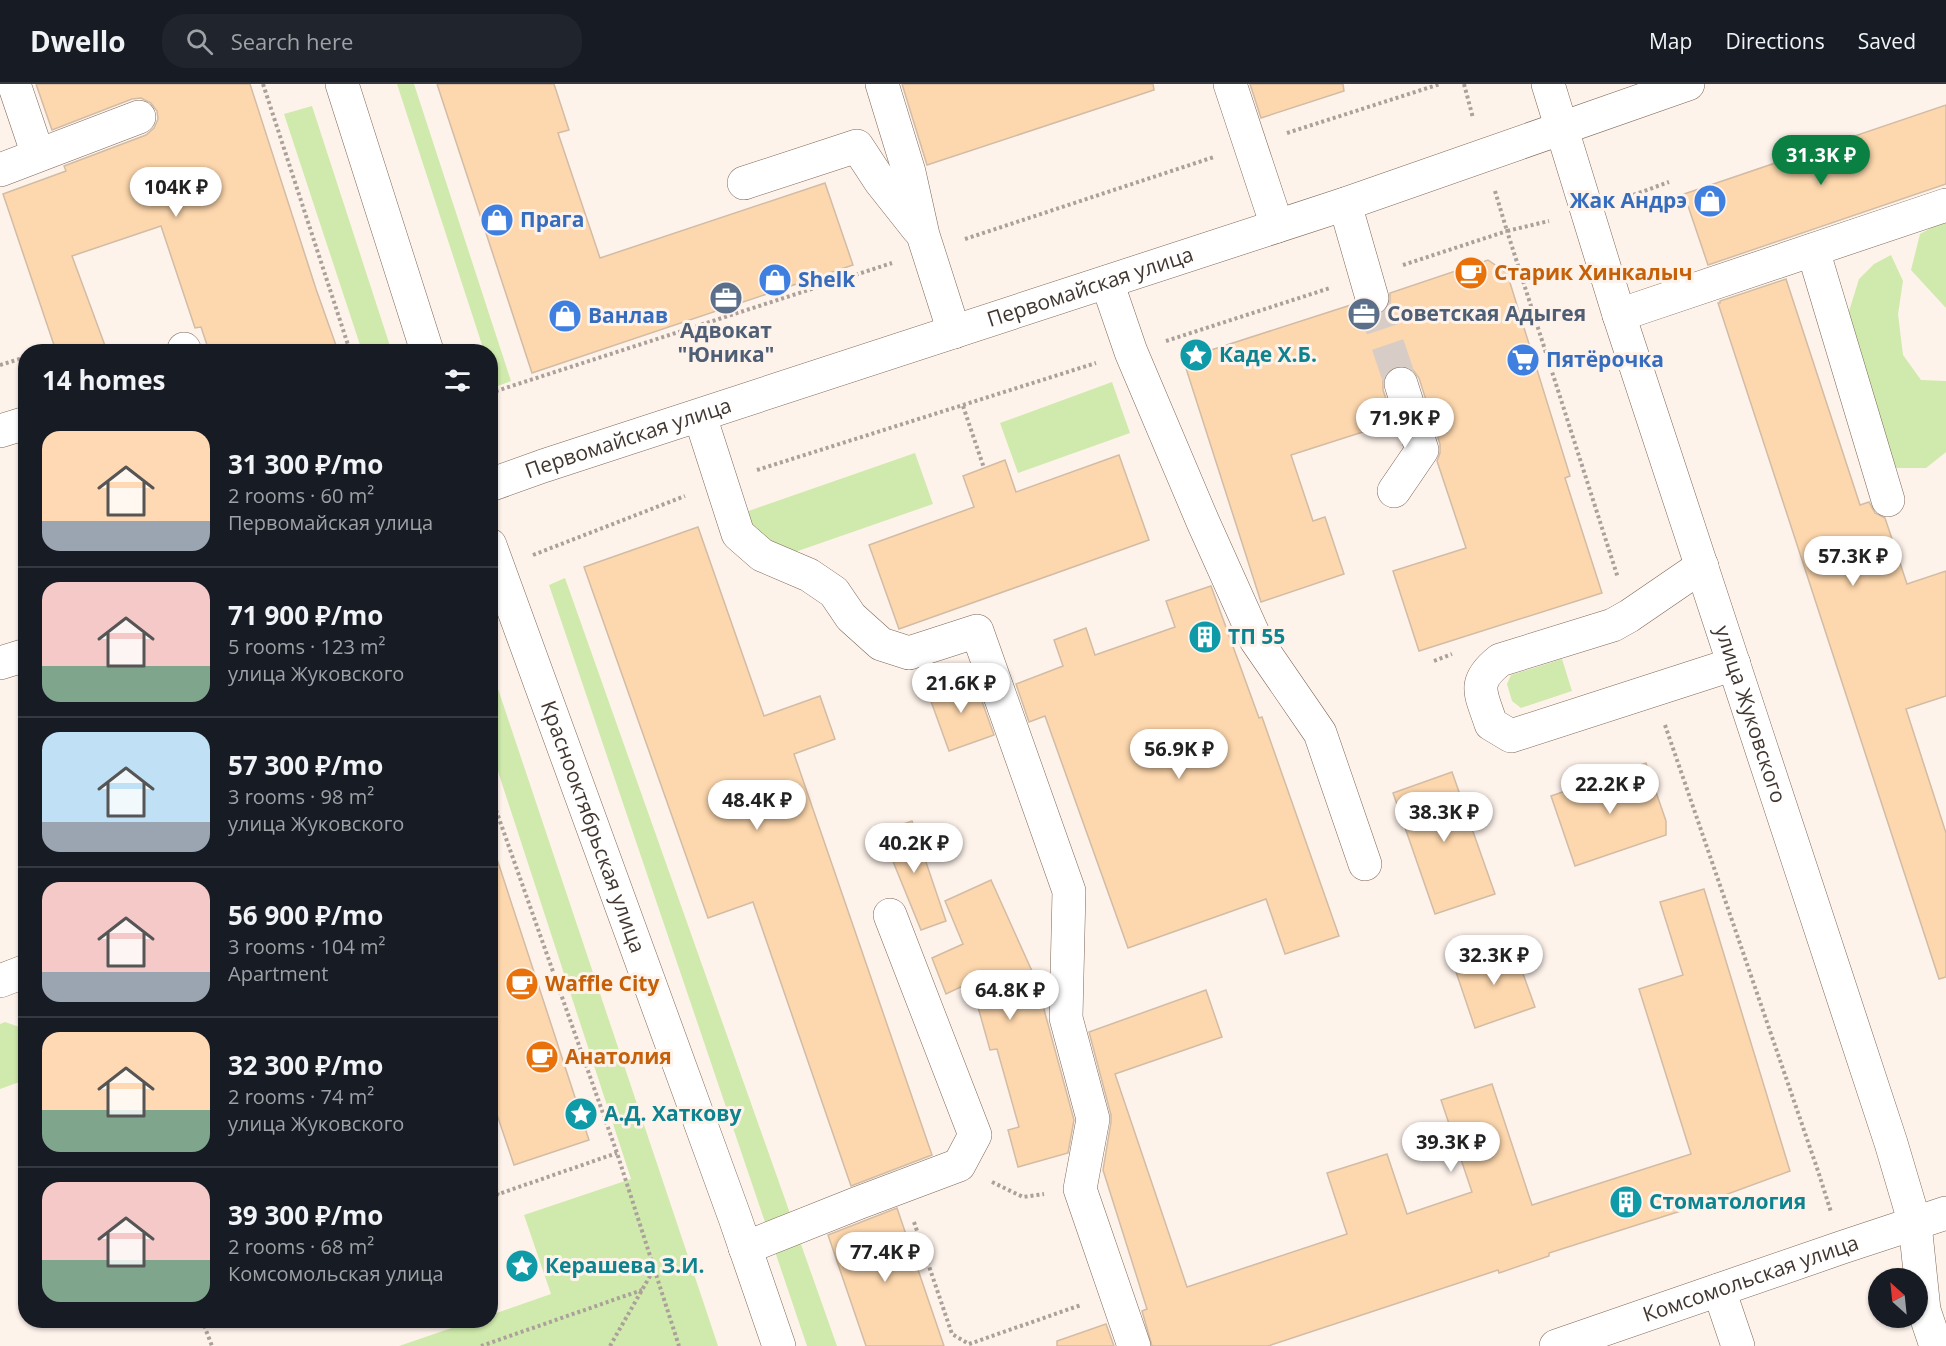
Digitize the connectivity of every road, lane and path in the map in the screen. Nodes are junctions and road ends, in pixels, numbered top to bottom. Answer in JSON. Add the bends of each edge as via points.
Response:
{"nodes":[{"id":1,"x":14,"y":84,"type":"edge"},
{"id":2,"x":263,"y":84,"type":"edge"},
{"id":3,"x":342,"y":84,"type":"edge"},
{"id":4,"x":882,"y":84,"type":"edge"},
{"id":5,"x":1230,"y":84,"type":"edge"},
{"id":6,"x":1440,"y":84,"type":"edge"},
{"id":7,"x":1548,"y":84,"type":"edge"},
{"id":8,"x":1688,"y":84,"type":"edge"},
{"id":9,"x":139,"y":117,"type":"dead end"},
{"id":10,"x":1562,"y":129,"type":"junction"},
{"id":11,"x":1250,"y":145,"type":"junction"},
{"id":12,"x":38,"y":155,"type":"junction"},
{"id":13,"x":0,"y":170,"type":"edge"},
{"id":14,"x":744,"y":183,"type":"dead end"},
{"id":15,"x":1345,"y":204,"type":"junction"},
{"id":16,"x":1946,"y":205,"type":"edge"},
{"id":17,"x":1277,"y":226,"type":"junction"},
{"id":18,"x":925,"y":243,"type":"junction"},
{"id":19,"x":1813,"y":250,"type":"junction"},
{"id":20,"x":1107,"y":282,"type":"junction"},
{"id":21,"x":1368,"y":288,"type":"junction"},
{"id":22,"x":1619,"y":315,"type":"junction"},
{"id":23,"x":954,"y":332,"type":"junction"},
{"id":24,"x":348,"y":344,"type":"edge"},
{"id":25,"x":425,"y":344,"type":"edge"},
{"id":26,"x":1131,"y":352,"type":"junction"},
{"id":27,"x":18,"y":359,"type":"edge"},
{"id":28,"x":0,"y":364,"type":"edge"},
{"id":29,"x":1401,"y":384,"type":"tunnel mouth"},
{"id":30,"x":498,"y":390,"type":"edge"},
{"id":31,"x":963,"y":406,"type":"junction"},
{"id":32,"x":700,"y":416,"type":"junction"},
{"id":33,"x":18,"y":425,"type":"edge"},
{"id":34,"x":0,"y":431,"type":"edge"},
{"id":35,"x":984,"y":468,"type":"dead end"},
{"id":36,"x":498,"y":482,"type":"edge"},
{"id":37,"x":721,"y":482,"type":"junction"},
{"id":38,"x":1394,"y":491,"type":"dead end"},
{"id":39,"x":1888,"y":500,"type":"dead end"},
{"id":40,"x":565,"y":542,"type":"dead end"},
{"id":41,"x":1702,"y":566,"type":"junction"},
{"id":42,"x":498,"y":567,"type":"edge"},
{"id":43,"x":1629,"y":616,"type":"junction"},
{"id":44,"x":18,"y":657,"type":"edge"},
{"id":45,"x":0,"y":663,"type":"edge"},
{"id":46,"x":1734,"y":664,"type":"junction"},
{"id":47,"x":1653,"y":690,"type":"junction"},
{"id":48,"x":498,"y":816,"type":"edge"},
{"id":49,"x":1365,"y":864,"type":"dead end"},
{"id":50,"x":890,"y":915,"type":"dead end"},
{"id":51,"x":18,"y":974,"type":"edge"},
{"id":52,"x":0,"y":981,"type":"edge"},
{"id":53,"x":617,"y":1153,"type":"junction"},
{"id":54,"x":959,"y":1165,"type":"junction"},
{"id":55,"x":902,"y":1187,"type":"junction"},
{"id":56,"x":1080,"y":1189,"type":"junction"},
{"id":57,"x":498,"y":1195,"type":"edge"},
{"id":58,"x":1831,"y":1214,"type":"dead end"},
{"id":59,"x":1946,"y":1214,"type":"edge"},
{"id":60,"x":1915,"y":1224,"type":"junction"},
{"id":61,"x":740,"y":1233,"type":"junction"},
{"id":62,"x":654,"y":1269,"type":"junction"},
{"id":63,"x":642,"y":1290,"type":"junction"},
{"id":64,"x":1719,"y":1290,"type":"junction"},
{"id":65,"x":1116,"y":1293,"type":"junction"},
{"id":66,"x":205,"y":1328,"type":"edge"},
{"id":67,"x":212,"y":1346,"type":"edge"},
{"id":68,"x":481,"y":1346,"type":"edge"},
{"id":69,"x":610,"y":1346,"type":"edge"},
{"id":70,"x":679,"y":1346,"type":"edge"},
{"id":71,"x":779,"y":1346,"type":"edge"},
{"id":72,"x":1134,"y":1346,"type":"edge"},
{"id":73,"x":1556,"y":1346,"type":"edge"},
{"id":74,"x":1738,"y":1346,"type":"edge"},
{"id":75,"x":1936,"y":1346,"type":"edge"}],
"edges":[{"from":1,"to":12,"type":"street"},
{"from":2,"to":24,"type":"path"},
{"from":3,"to":25,"type":"street"},
{"from":4,"to":18,"type":"street","via":[[909,172]]},
{"from":5,"to":11,"type":"street"},
{"from":6,"to":11,"type":"path"},
{"from":7,"to":10,"type":"street","name":"улица Жуковского"},
{"from":8,"to":10,"type":"street","name":"Первомайская улица"},
{"from":9,"to":12,"type":"street"},
{"from":10,"to":15,"type":"street","name":"Первомайская улица"},
{"from":10,"to":22,"type":"street","name":"улица Жуковского"},
{"from":11,"to":17,"type":"street"},
{"from":11,"to":18,"type":"path"},
{"from":12,"to":13,"type":"street"},
{"from":14,"to":18,"type":"street","via":[[857,146]]},
{"from":15,"to":17,"type":"street","name":"Первомайская улица"},
{"from":15,"to":21,"type":"street"},
{"from":16,"to":19,"type":"street"},
{"from":17,"to":20,"type":"street","name":"Первомайская улица"},
{"from":18,"to":23,"type":"street"},
{"from":18,"to":30,"type":"path"},
{"from":19,"to":22,"type":"street"},
{"from":19,"to":39,"type":"street"},
{"from":20,"to":23,"type":"street","name":"Первомайская улица"},
{"from":20,"to":26,"type":"street"},
{"from":21,"to":26,"type":"path"},
{"from":21,"to":43,"type":"path","via":[[1507,231]]},
{"from":22,"to":41,"type":"street","name":"улица Жуковского"},
{"from":23,"to":32,"type":"street","name":"Первомайская улица"},
{"from":26,"to":31,"type":"path"},
{"from":26,"to":49,"type":"street","via":[[1256,640],[1320,733]]},
{"from":27,"to":28,"type":"path"},
{"from":29,"to":38,"type":"street","via":[[1422,450]]},
{"from":31,"to":35,"type":"path"},
{"from":31,"to":37,"type":"path"},
{"from":32,"to":36,"type":"street","name":"Первомайская улица"},
{"from":32,"to":37,"type":"street"},
{"from":33,"to":34,"type":"street"},
{"from":37,"to":40,"type":"path"},
{"from":37,"to":56,"type":"street","via":[[738,534],[762,555],[808,574],[834,592],[851,618],[881,644],[909,653],[977,631],[1069,891],[1066,1018],[1093,1119]]},
{"from":41,"to":43,"type":"street"},
{"from":41,"to":46,"type":"street","name":"улица Жуковского"},
{"from":42,"to":61,"type":"street","name":"Краснооктябрьская улица"},
{"from":43,"to":47,"type":"street","via":[[1613,625],[1500,660],[1486,672],[1480,690],[1491,724],[1511,736]]},
{"from":44,"to":45,"type":"street"},
{"from":46,"to":47,"type":"street"},
{"from":46,"to":60,"type":"street","name":"улица Жуковского"},
{"from":47,"to":58,"type":"path"},
{"from":48,"to":53,"type":"path"},
{"from":50,"to":54,"type":"street","via":[[975,1135]]},
{"from":51,"to":52,"type":"street"},
{"from":53,"to":57,"type":"path"},
{"from":53,"to":62,"type":"path"},
{"from":54,"to":55,"type":"street"},
{"from":54,"to":56,"type":"path","via":[[1023,1197]]},
{"from":55,"to":61,"type":"street"},
{"from":55,"to":65,"type":"path","via":[[952,1334],[969,1344]]},
{"from":56,"to":65,"type":"street"},
{"from":59,"to":60,"type":"street","name":"Комсомольская улица"},
{"from":60,"to":64,"type":"street","name":"Комсомольская улица"},
{"from":60,"to":75,"type":"street","name":"улица Жуковского","via":[[1924,1310]]},
{"from":61,"to":71,"type":"street","name":"Краснооктябрьская улица"},
{"from":62,"to":63,"type":"path"},
{"from":62,"to":70,"type":"path"},
{"from":63,"to":68,"type":"path"},
{"from":63,"to":69,"type":"path"},
{"from":64,"to":73,"type":"street","name":"Комсомольская улица"},
{"from":64,"to":74,"type":"street"},
{"from":65,"to":72,"type":"street"},
{"from":66,"to":67,"type":"path"}]}
